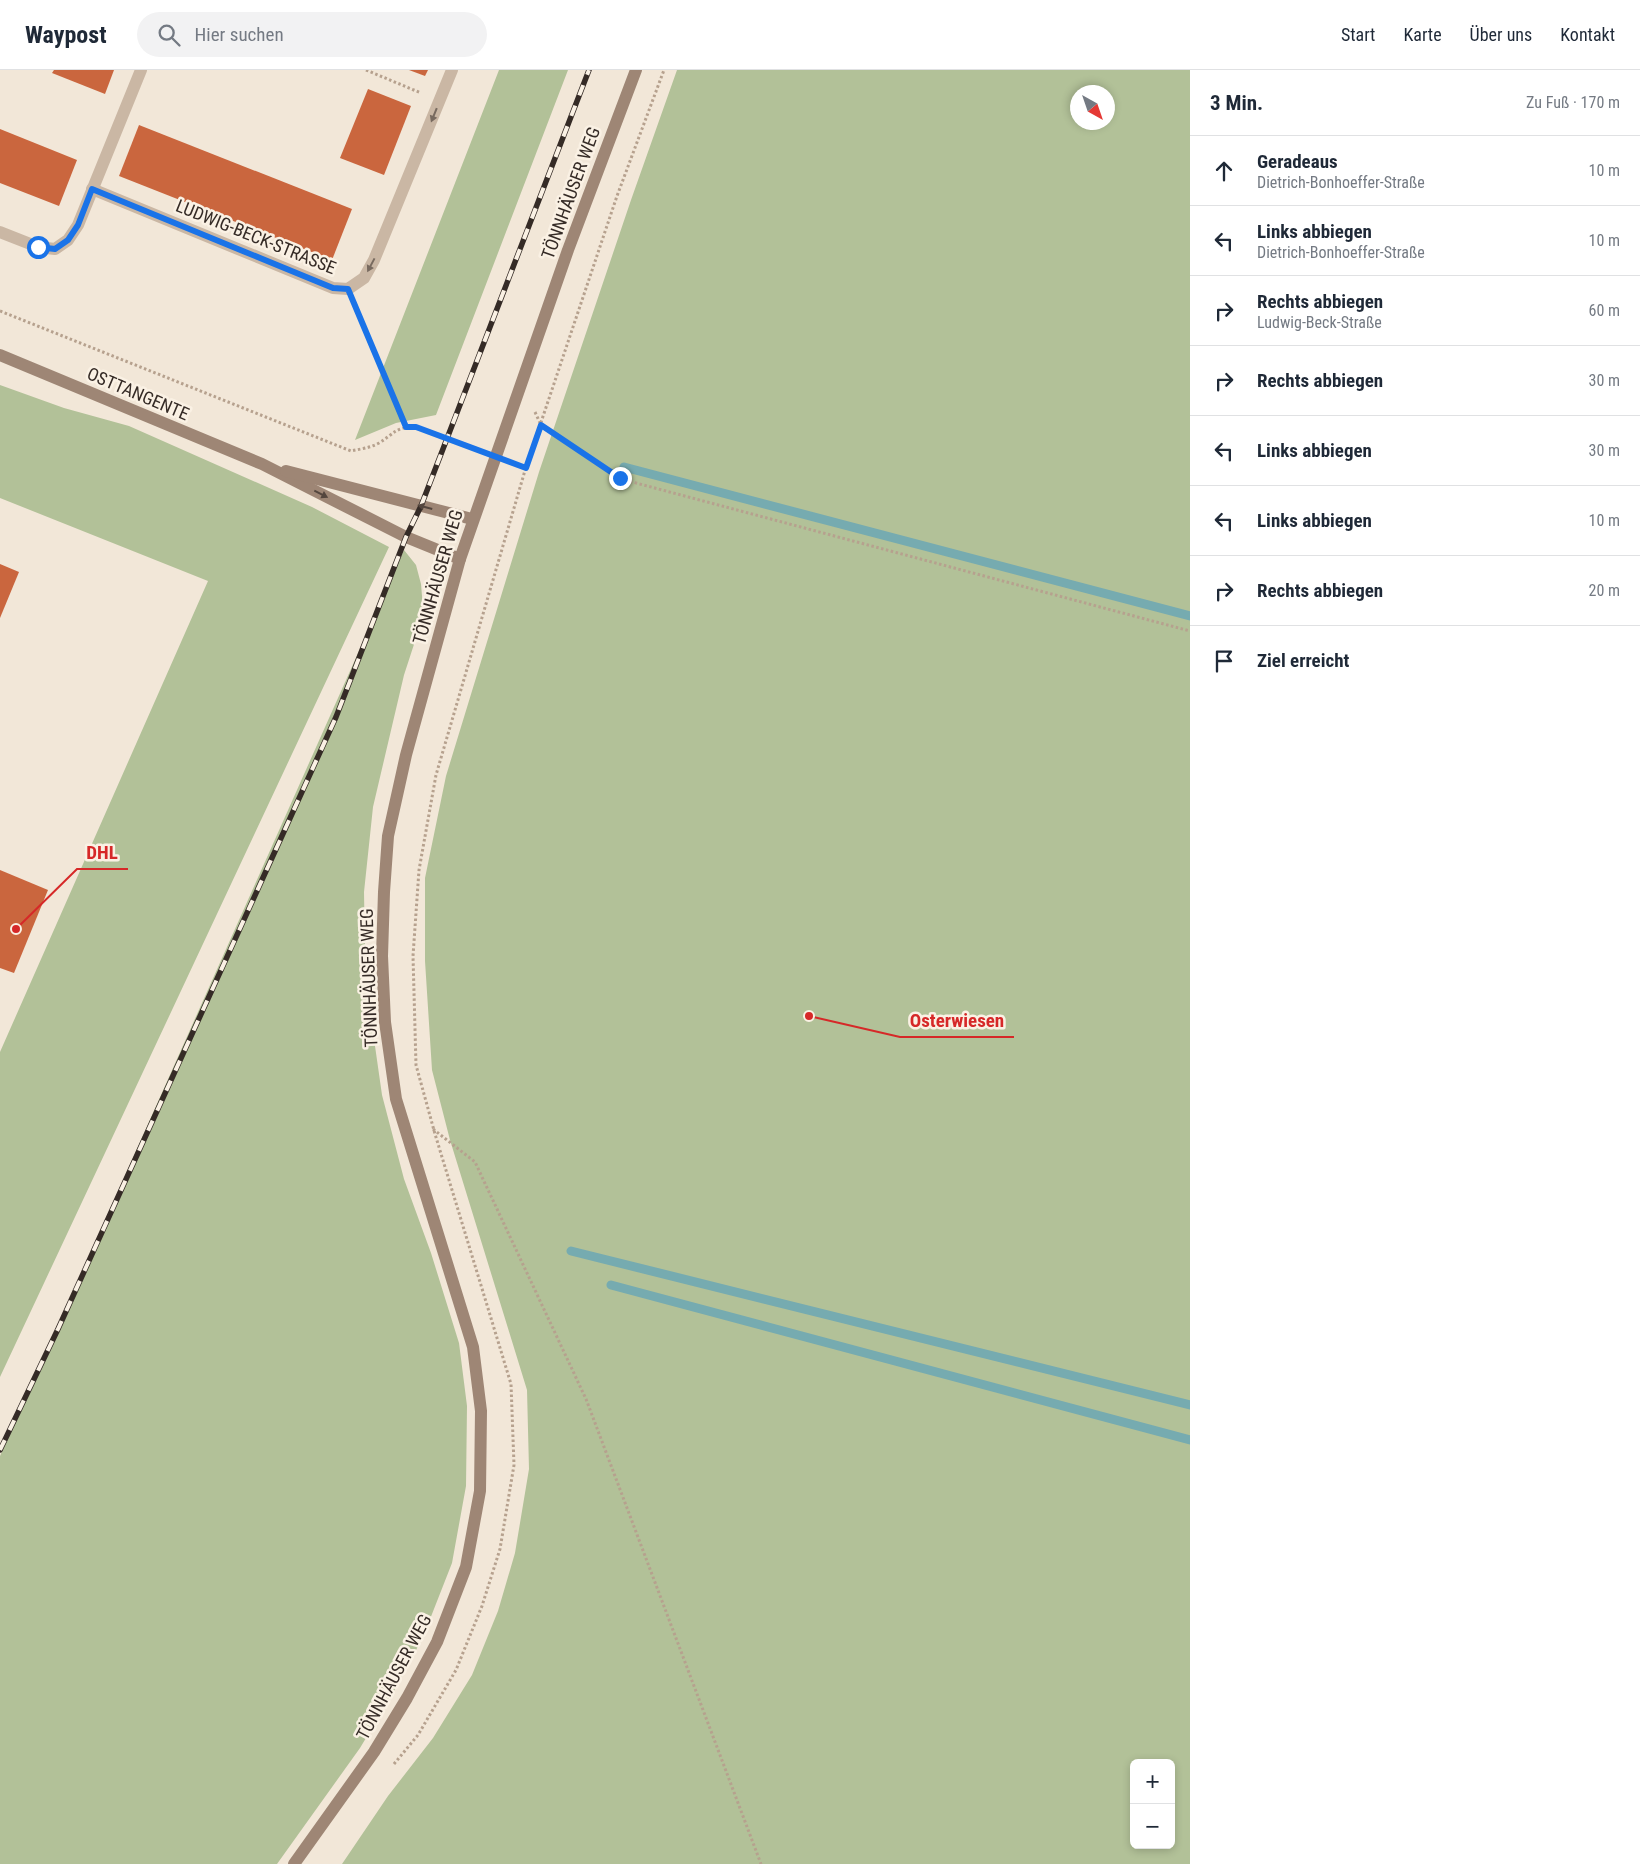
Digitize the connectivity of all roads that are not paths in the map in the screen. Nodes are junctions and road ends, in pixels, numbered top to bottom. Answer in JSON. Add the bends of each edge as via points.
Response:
{"nodes":[{"id":1,"x":141,"y":70,"type":"edge"},
{"id":2,"x":452,"y":70,"type":"edge"},
{"id":3,"x":636,"y":70,"type":"edge"},
{"id":4,"x":92,"y":189,"type":"junction"},
{"id":5,"x":0,"y":232,"type":"edge"},
{"id":6,"x":0,"y":355,"type":"edge"},
{"id":7,"x":262,"y":464,"type":"junction"},
{"id":8,"x":472,"y":519,"type":"junction"},
{"id":9,"x":460,"y":559,"type":"junction"},
{"id":10,"x":294,"y":1864,"type":"edge"}],
"edges":[{"from":1,"to":4,"type":"street"},
{"from":2,"to":4,"type":"street","name":"LUDWIG-BECK-STRASSE","one_way":true,"via":[[374,260],[364,278],[348,289],[333,288]]},
{"from":3,"to":8,"type":"main road","name":"TÖNNHÄUSER WEG"},
{"from":4,"to":5,"type":"street","via":[[78,225],[68,240],[55,249],[38,247]]},
{"from":6,"to":7,"type":"main road","name":"OSTTANGENTE"},
{"from":8,"to":7,"type":"main road","name":"OSTTANGENTE","one_way":true},
{"from":7,"to":9,"type":"main road","name":"OSTTANGENTE","one_way":true,"via":[[406,537]]},
{"from":8,"to":9,"type":"main road","name":"TÖNNHÄUSER WEG"},
{"from":9,"to":10,"type":"main road","name":"TÖNNHÄUSER WEG","via":[[406,755],[388,836],[382,956],[385,1022],[396,1099],[473,1347],[481,1411],[480,1490],[466,1567],[437,1642],[374,1752]]}]}
